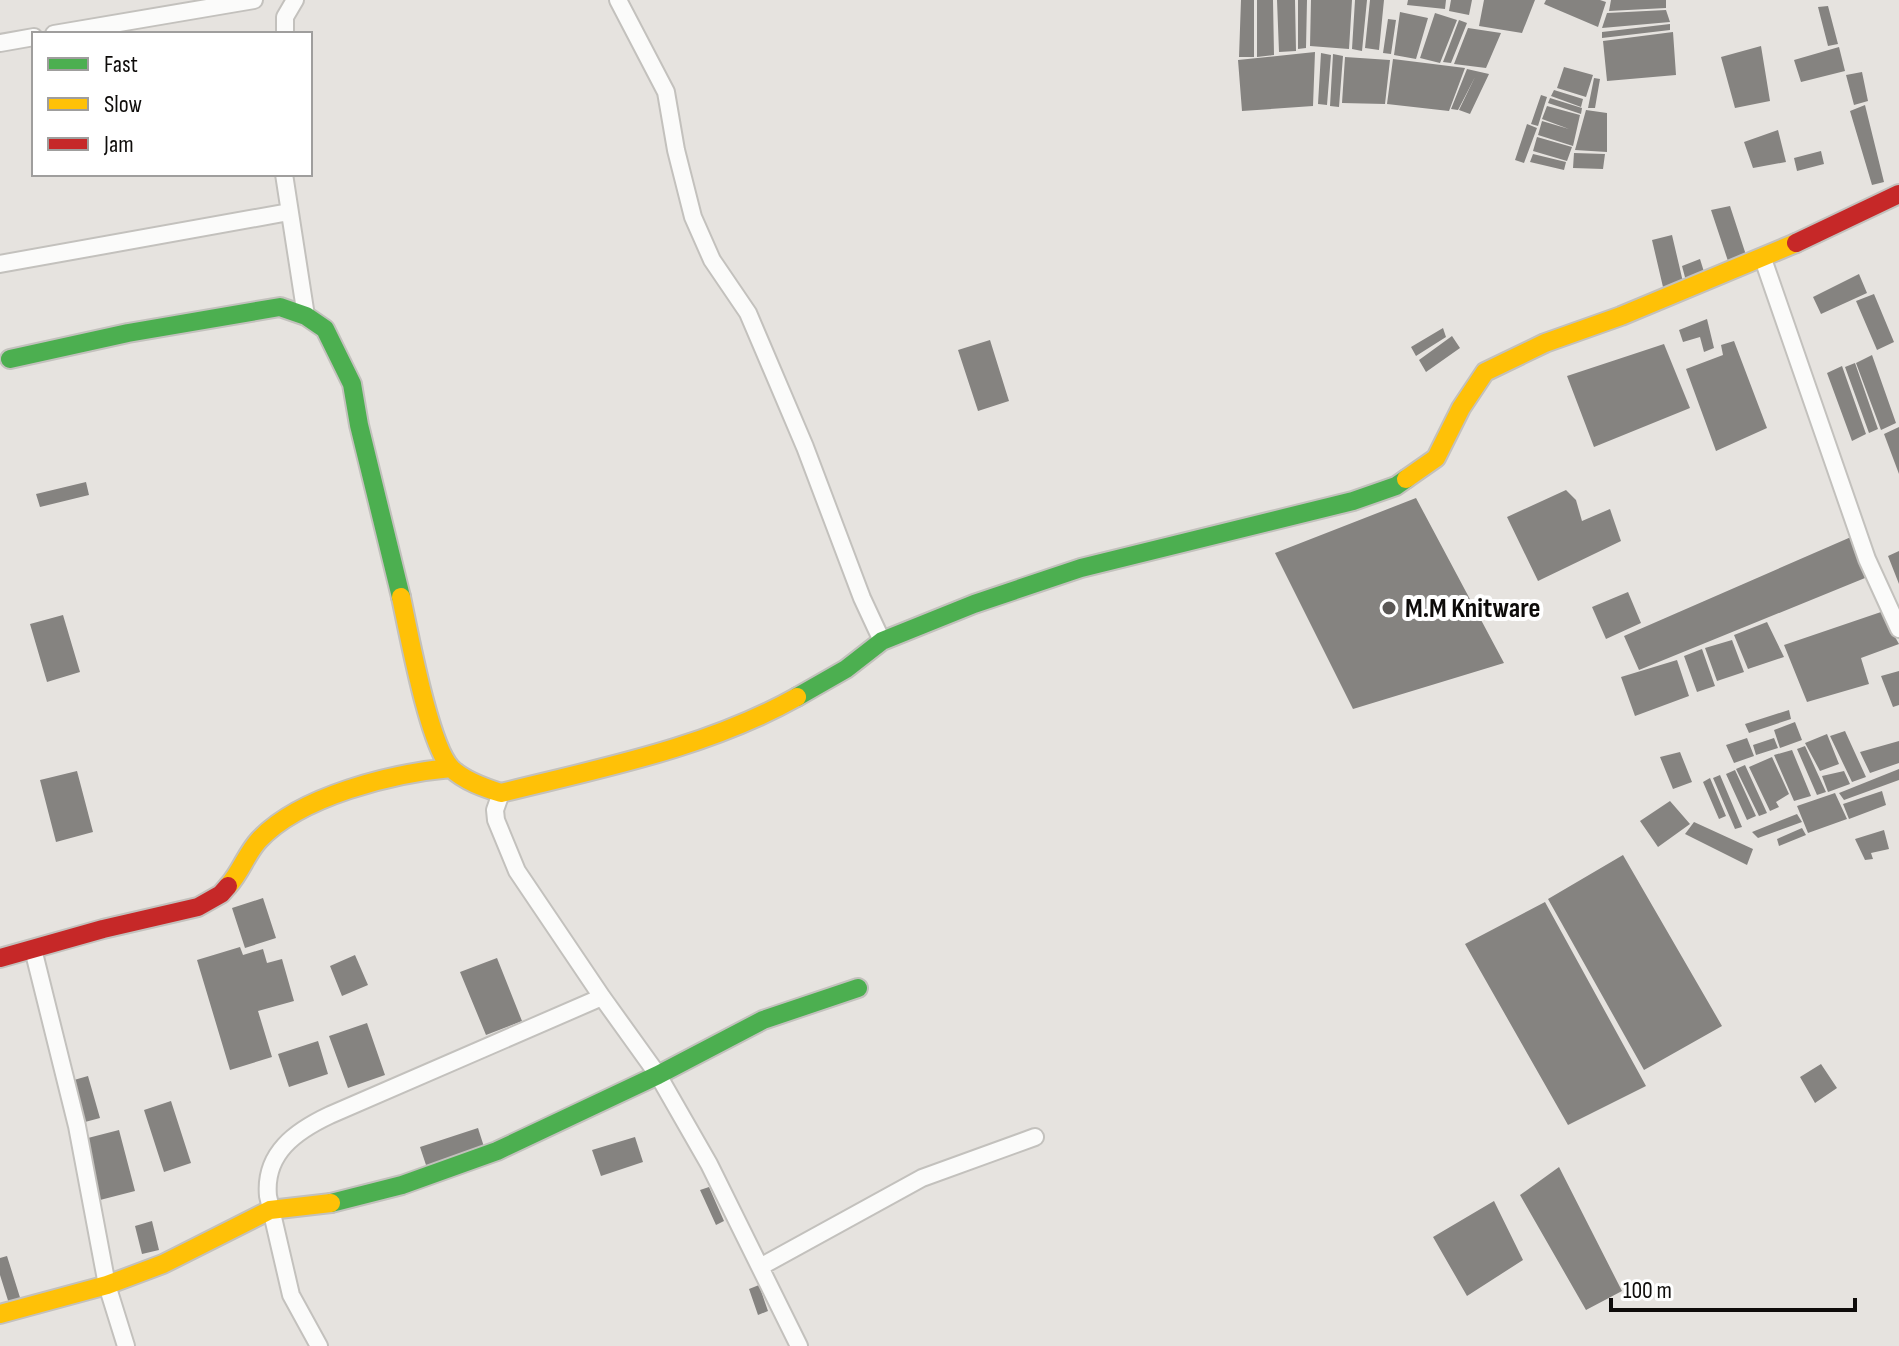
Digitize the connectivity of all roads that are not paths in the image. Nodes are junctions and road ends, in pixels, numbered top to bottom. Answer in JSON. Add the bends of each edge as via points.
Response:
{"nodes":[{"id":1,"x":254,"y":0,"type":"edge"},
{"id":2,"x":295,"y":0,"type":"edge"},
{"id":3,"x":618,"y":0,"type":"edge"},
{"id":4,"x":66,"y":32,"type":"edge"},
{"id":5,"x":285,"y":32,"type":"edge"},
{"id":6,"x":32,"y":37,"type":"edge"},
{"id":7,"x":0,"y":43,"type":"edge"},
{"id":8,"x":284,"y":176,"type":"edge"},
{"id":9,"x":1899,"y":194,"type":"edge"},
{"id":10,"x":289,"y":212,"type":"junction"},
{"id":11,"x":1763,"y":259,"type":"junction"},
{"id":12,"x":0,"y":264,"type":"edge"},
{"id":13,"x":306,"y":316,"type":"junction"},
{"id":14,"x":10,"y":359,"type":"dead end"},
{"id":15,"x":1899,"y":629,"type":"edge"},
{"id":16,"x":882,"y":641,"type":"junction"},
{"id":17,"x":451,"y":768,"type":"junction"},
{"id":18,"x":501,"y":793,"type":"junction"},
{"id":19,"x":33,"y":949,"type":"junction"},
{"id":20,"x":0,"y":958,"type":"edge"},
{"id":21,"x":858,"y":988,"type":"dead end"},
{"id":22,"x":602,"y":997,"type":"junction"},
{"id":23,"x":658,"y":1075,"type":"junction"},
{"id":24,"x":1035,"y":1137,"type":"dead end"},
{"id":25,"x":270,"y":1210,"type":"junction"},
{"id":26,"x":760,"y":1267,"type":"junction"},
{"id":27,"x":107,"y":1285,"type":"junction"},
{"id":28,"x":0,"y":1314,"type":"edge"},
{"id":29,"x":126,"y":1346,"type":"edge"},
{"id":30,"x":319,"y":1346,"type":"edge"},
{"id":31,"x":799,"y":1346,"type":"edge"}],
"edges":[{"from":1,"to":4,"type":"street"},
{"from":2,"to":5,"type":"street","via":[[285,17]]},
{"from":3,"to":16,"type":"street","via":[[666,92],[693,217],[712,260],[748,313]]},
{"from":6,"to":7,"type":"street"},
{"from":8,"to":10,"type":"street"},
{"from":9,"to":11,"type":"street"},
{"from":10,"to":12,"type":"street"},
{"from":10,"to":13,"type":"street"},
{"from":11,"to":15,"type":"street","via":[[1867,559]]},
{"from":11,"to":16,"type":"street","via":[[1545,343],[1485,372],[1436,458],[1396,486],[1081,568]]},
{"from":13,"to":14,"type":"street","via":[[280,307],[238,313]]},
{"from":13,"to":17,"type":"street","via":[[325,329],[352,384],[420,687]]},
{"from":16,"to":18,"type":"street","via":[[846,669],[764,715],[653,755]]},
{"from":17,"to":18,"type":"street"},
{"from":17,"to":19,"type":"street","via":[[381,779],[279,821],[256,843],[221,894],[198,907]]},
{"from":18,"to":22,"type":"street","via":[[496,820],[517,871]]},
{"from":19,"to":20,"type":"street"},
{"from":19,"to":27,"type":"street","via":[[77,1126]]},
{"from":21,"to":23,"type":"street","via":[[763,1020]]},
{"from":22,"to":23,"type":"street"},
{"from":22,"to":25,"type":"street","via":[[306,1126],[286,1141],[266,1181]]},
{"from":23,"to":25,"type":"street","via":[[497,1151],[402,1185],[320,1206]]},
{"from":23,"to":26,"type":"street"},
{"from":24,"to":26,"type":"street","via":[[922,1178]]},
{"from":25,"to":27,"type":"street","via":[[163,1264]]},
{"from":25,"to":30,"type":"street","via":[[291,1295]]},
{"from":26,"to":31,"type":"street"},
{"from":27,"to":28,"type":"street"},
{"from":27,"to":29,"type":"street"}]}
